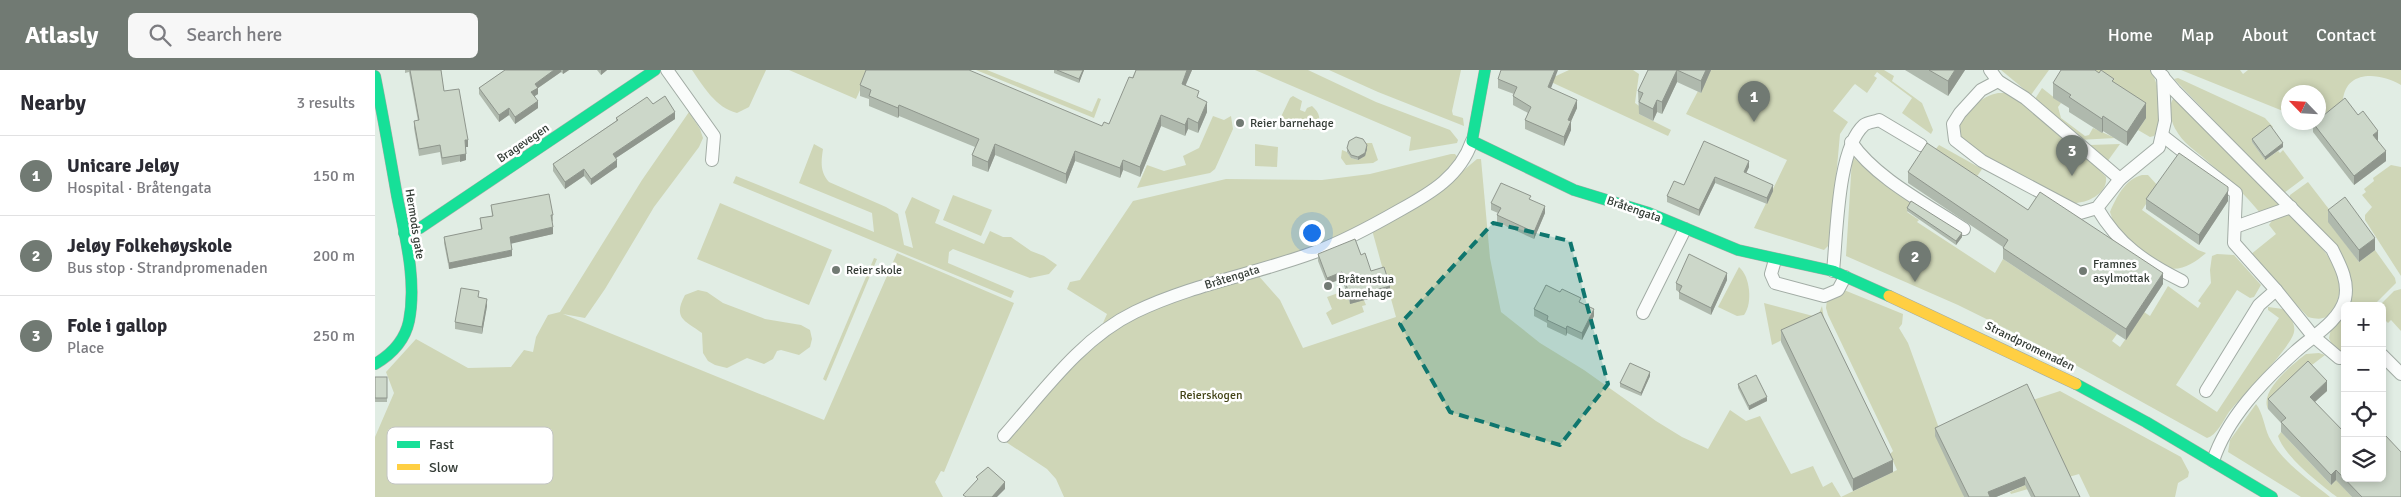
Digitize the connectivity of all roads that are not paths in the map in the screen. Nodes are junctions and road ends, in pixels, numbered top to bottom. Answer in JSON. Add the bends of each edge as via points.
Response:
{"nodes":[{"id":1,"x":655,"y":70,"type":"edge"},
{"id":2,"x":667,"y":70,"type":"edge"},
{"id":3,"x":1485,"y":70,"type":"edge"},
{"id":4,"x":1990,"y":70,"type":"edge"},
{"id":5,"x":2163,"y":72,"type":"edge"},
{"id":6,"x":375,"y":76,"type":"edge"},
{"id":7,"x":1998,"y":81,"type":"junction"},
{"id":8,"x":2163,"y":136,"type":"junction"},
{"id":9,"x":1473,"y":142,"type":"junction"},
{"id":10,"x":1851,"y":142,"type":"junction"},
{"id":11,"x":1921,"y":145,"type":"dead end"},
{"id":12,"x":712,"y":160,"type":"dead end"},
{"id":13,"x":2120,"y":179,"type":"junction"},
{"id":14,"x":2097,"y":208,"type":"junction"},
{"id":15,"x":2291,"y":208,"type":"junction"},
{"id":16,"x":2235,"y":227,"type":"junction"},
{"id":17,"x":1685,"y":229,"type":"junction"},
{"id":18,"x":1964,"y":229,"type":"dead end"},
{"id":19,"x":404,"y":233,"type":"junction"},
{"id":20,"x":1759,"y":256,"type":"joint"},
{"id":21,"x":1775,"y":260,"type":"junction"},
{"id":22,"x":1833,"y":271,"type":"junction"},
{"id":23,"x":1845,"y":277,"type":"junction"},
{"id":24,"x":2182,"y":281,"type":"dead end"},
{"id":25,"x":2276,"y":290,"type":"junction"},
{"id":26,"x":1643,"y":313,"type":"dead end"},
{"id":27,"x":2313,"y":336,"type":"junction"},
{"id":28,"x":2341,"y":358,"type":"edge"},
{"id":29,"x":2386,"y":359,"type":"edge"},
{"id":30,"x":375,"y":364,"type":"edge"},
{"id":31,"x":2401,"y":374,"type":"edge"},
{"id":32,"x":2206,"y":391,"type":"dead end"},
{"id":33,"x":1003,"y":436,"type":"dead end"},
{"id":34,"x":2213,"y":461,"type":"junction"},
{"id":35,"x":2272,"y":497,"type":"edge"}],
"edges":[{"from":1,"to":19,"type":"street","name":"Bragevegen","via":[[420,228]]},
{"from":2,"to":12,"type":"lane","via":[[714,136]]},
{"from":3,"to":9,"type":"street","name":"Bråtengata"},
{"from":4,"to":7,"type":"lane"},
{"from":5,"to":8,"type":"lane"},
{"from":5,"to":15,"type":"lane"},
{"from":6,"to":19,"type":"street","name":"Hermods gate"},
{"from":7,"to":13,"type":"lane","via":[[2025,98]]},
{"from":7,"to":14,"type":"lane","via":[[1981,90],[1960,113],[1953,124],[1955,140],[1982,161],[2070,209],[2080,212]]},
{"from":8,"to":13,"type":"lane","via":[[2159,147]]},
{"from":8,"to":16,"type":"lane","via":[[2236,193]]},
{"from":9,"to":17,"type":"street","name":"Bråtengata","via":[[1574,190],[1632,207]]},
{"from":9,"to":33,"type":"lane","name":"Bråtengata","via":[[1453,175],[1411,204],[1347,239],[1177,294],[1119,321],[1064,368]]},
{"from":10,"to":11,"type":"lane","via":[[1865,124],[1879,120]]},
{"from":10,"to":18,"type":"lane","via":[[1873,168]]},
{"from":10,"to":22,"type":"lane","via":[[1845,164]]},
{"from":13,"to":14,"type":"lane"},
{"from":14,"to":24,"type":"lane","via":[[2110,230],[2138,256]]},
{"from":15,"to":16,"type":"lane"},
{"from":15,"to":27,"type":"lane","via":[[2332,249],[2346,285],[2345,301],[2334,318]]},
{"from":16,"to":25,"type":"lane","via":[[2234,243]]},
{"from":17,"to":20,"type":"street","name":"Bråtengata"},
{"from":17,"to":26,"type":"lane"},
{"from":19,"to":30,"type":"street","name":"Hermods gate","via":[[411,304],[409,320],[397,347],[387,358]]},
{"from":20,"to":21,"type":"street","name":"Strandpromenaden"},
{"from":21,"to":22,"type":"street","name":"Strandpromenaden"},
{"from":21,"to":23,"type":"lane","via":[[1771,274],[1775,283],[1823,296],[1839,290]]},
{"from":22,"to":23,"type":"street","name":"Strandpromenaden"},
{"from":23,"to":34,"type":"street","name":"Strandpromenaden","via":[[2080,386]]},
{"from":25,"to":27,"type":"lane"},
{"from":25,"to":32,"type":"lane","via":[[2259,305]]},
{"from":27,"to":28,"type":"lane"},
{"from":27,"to":34,"type":"lane","via":[[2255,393],[2227,430]]},
{"from":29,"to":31,"type":"lane"},
{"from":34,"to":35,"type":"street","name":"Strandpromenaden"}]}
